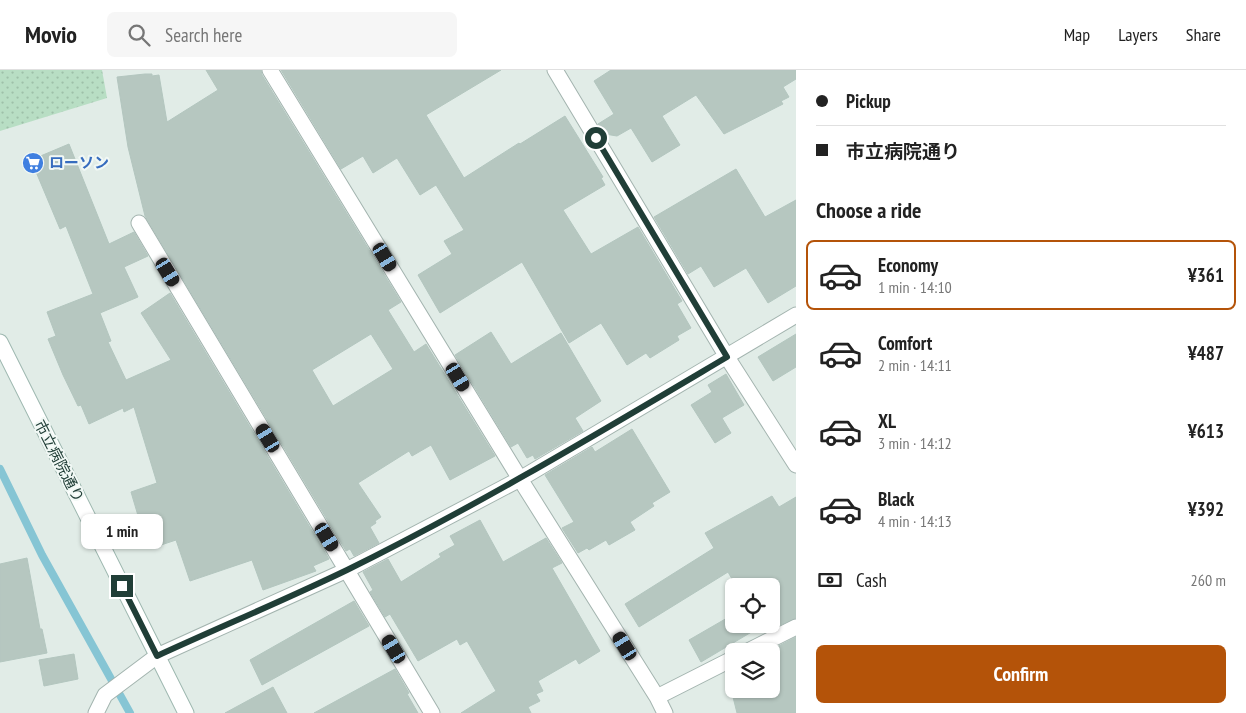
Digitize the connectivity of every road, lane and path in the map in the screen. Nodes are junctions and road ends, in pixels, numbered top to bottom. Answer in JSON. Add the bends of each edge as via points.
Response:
{"nodes":[{"id":1,"x":270,"y":70,"type":"edge"},
{"id":2,"x":555,"y":70,"type":"edge"},
{"id":3,"x":139,"y":223,"type":"dead end"},
{"id":4,"x":796,"y":315,"type":"edge"},
{"id":5,"x":0,"y":342,"type":"edge"},
{"id":6,"x":727,"y":357,"type":"junction"},
{"id":7,"x":796,"y":465,"type":"edge"},
{"id":8,"x":520,"y":479,"type":"junction"},
{"id":9,"x":347,"y":570,"type":"junction"},
{"id":10,"x":796,"y":627,"type":"edge"},
{"id":11,"x":764,"y":643,"type":"edge"},
{"id":12,"x":157,"y":656,"type":"junction"},
{"id":13,"x":725,"y":663,"type":"edge"},
{"id":14,"x":657,"y":697,"type":"junction"},
{"id":15,"x":96,"y":713,"type":"edge"},
{"id":16,"x":186,"y":713,"type":"edge"},
{"id":17,"x":432,"y":713,"type":"edge"},
{"id":18,"x":665,"y":713,"type":"edge"}],
"edges":[{"from":1,"to":8,"type":"street"},
{"from":2,"to":6,"type":"street"},
{"from":3,"to":9,"type":"street"},
{"from":4,"to":6,"type":"street"},
{"from":5,"to":12,"type":"street","name":"市立病院通り"},
{"from":6,"to":7,"type":"street"},
{"from":6,"to":8,"type":"street"},
{"from":8,"to":9,"type":"street"},
{"from":8,"to":14,"type":"street"},
{"from":9,"to":12,"type":"street"},
{"from":9,"to":17,"type":"street"},
{"from":10,"to":11,"type":"street"},
{"from":12,"to":15,"type":"street","via":[[105,695]]},
{"from":12,"to":16,"type":"street","name":"市立病院通り"},
{"from":13,"to":14,"type":"street"},
{"from":14,"to":18,"type":"street"}]}
